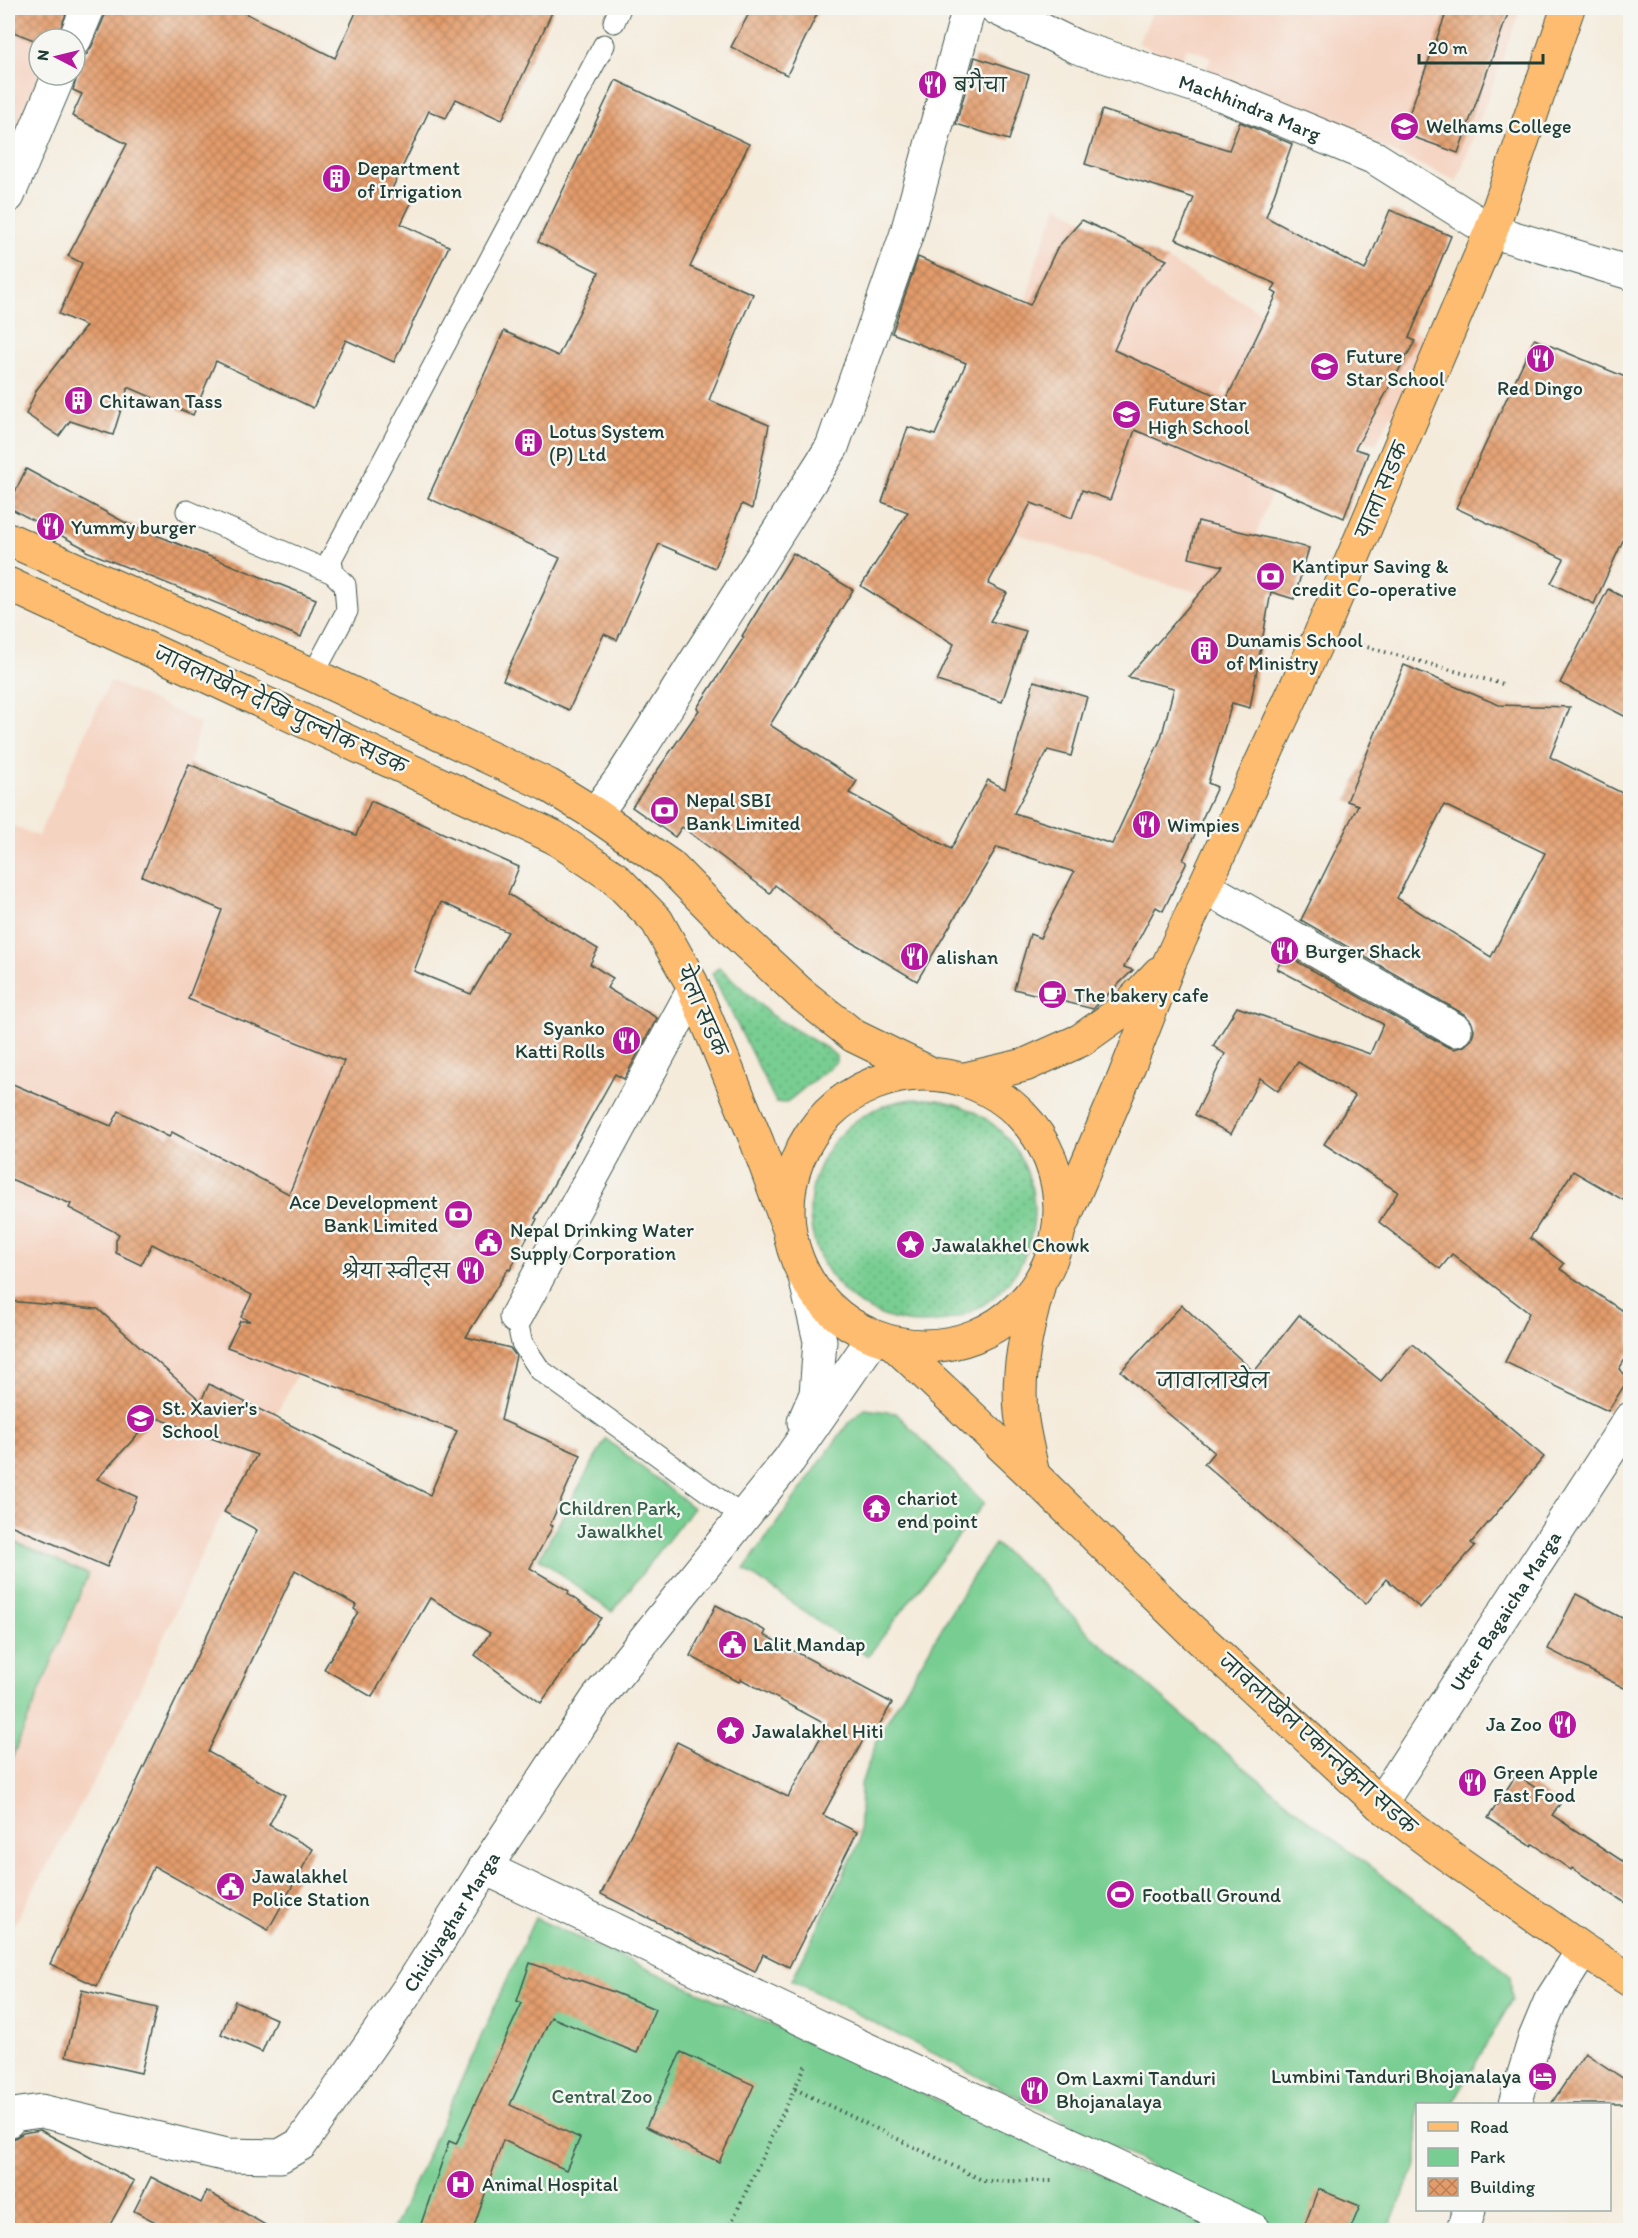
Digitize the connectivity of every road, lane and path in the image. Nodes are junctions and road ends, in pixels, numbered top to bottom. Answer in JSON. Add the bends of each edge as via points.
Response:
{"nodes":[{"id":1,"x":88,"y":8,"type":"edge"},
{"id":2,"x":969,"y":8,"type":"edge"},
{"id":3,"x":996,"y":8,"type":"edge"},
{"id":4,"x":1568,"y":8,"type":"edge"},
{"id":5,"x":80,"y":27,"type":"edge"},
{"id":6,"x":604,"y":45,"type":"dead end"},
{"id":7,"x":54,"y":87,"type":"edge"},
{"id":8,"x":8,"y":196,"type":"edge"},
{"id":9,"x":1491,"y":231,"type":"junction"},
{"id":10,"x":1630,"y":273,"type":"edge"},
{"id":11,"x":187,"y":511,"type":"dead end"},
{"id":12,"x":8,"y":539,"type":"edge"},
{"id":13,"x":333,"y":573,"type":"junction"},
{"id":14,"x":8,"y":584,"type":"edge"},
{"id":15,"x":1320,"y":635,"type":"junction"},
{"id":16,"x":313,"y":675,"type":"junction"},
{"id":17,"x":1506,"y":685,"type":"dead end"},
{"id":18,"x":595,"y":814,"type":"junction"},
{"id":19,"x":554,"y":837,"type":"joint"},
{"id":20,"x":1205,"y":887,"type":"junction"},
{"id":21,"x":1170,"y":961,"type":"junction"},
{"id":22,"x":694,"y":989,"type":"junction"},
{"id":23,"x":1455,"y":1030,"type":"dead end"},
{"id":24,"x":930,"y":1072,"type":"junction"},
{"id":25,"x":964,"y":1078,"type":"junction"},
{"id":26,"x":789,"y":1229,"type":"junction"},
{"id":27,"x":1058,"y":1232,"type":"junction"},
{"id":28,"x":805,"y":1277,"type":"junction"},
{"id":29,"x":1041,"y":1281,"type":"junction"},
{"id":30,"x":516,"y":1317,"type":"joint"},
{"id":31,"x":884,"y":1340,"type":"junction"},
{"id":32,"x":1630,"y":1419,"type":"edge"},
{"id":33,"x":789,"y":1460,"type":"junction"},
{"id":34,"x":1033,"y":1476,"type":"junction"},
{"id":35,"x":743,"y":1517,"type":"junction"},
{"id":36,"x":1380,"y":1804,"type":"junction"},
{"id":37,"x":485,"y":1868,"type":"junction"},
{"id":38,"x":1583,"y":1950,"type":"junction"},
{"id":39,"x":1630,"y":1980,"type":"edge"},
{"id":40,"x":823,"y":2029,"type":"junction"},
{"id":41,"x":795,"y":2089,"type":"junction"},
{"id":42,"x":1515,"y":2103,"type":"edge"},
{"id":43,"x":8,"y":2121,"type":"edge"},
{"id":44,"x":1059,"y":2181,"type":"dead end"},
{"id":45,"x":1469,"y":2211,"type":"edge"},
{"id":46,"x":728,"y":2230,"type":"edge"},
{"id":47,"x":1254,"y":2230,"type":"edge"},
{"id":48,"x":1463,"y":2230,"type":"edge"}],
"edges":[{"from":1,"to":5,"type":"street"},
{"from":2,"to":18,"type":"street","via":[[906,236],[832,447]]},
{"from":3,"to":9,"type":"street","name":"Machhindra Marg","via":[[1077,46],[1223,95],[1375,158]]},
{"from":4,"to":9,"type":"main road","name":"याला सडक"},
{"from":6,"to":13,"type":"lane","via":[[331,559]]},
{"from":7,"to":8,"type":"street"},
{"from":9,"to":10,"type":"street"},
{"from":9,"to":15,"type":"main road","name":"याला सडक"},
{"from":11,"to":13,"type":"lane"},
{"from":12,"to":16,"type":"main road"},
{"from":13,"to":16,"type":"lane","via":[[345,585],[347,611]]},
{"from":14,"to":19,"type":"main road","name":"जावलाखेल देखि पुल्चोक सडक"},
{"from":15,"to":17,"type":"path"},
{"from":15,"to":20,"type":"main road","name":"याला सडक"},
{"from":16,"to":18,"type":"main road","via":[[548,785]]},
{"from":18,"to":24,"type":"main road","via":[[670,866],[800,993],[854,1036]]},
{"from":19,"to":22,"type":"main road","name":"येला सडक","via":[[615,878],[657,921]]},
{"from":20,"to":21,"type":"main road","name":"याला सडक"},
{"from":20,"to":23,"type":"street"},
{"from":21,"to":25,"type":"main road","via":[[1126,1008],[1081,1040],[1025,1065]]},
{"from":21,"to":27,"type":"main road"},
{"from":22,"to":26,"type":"main road","name":"येला सडक"},
{"from":22,"to":30,"type":"street"},
{"from":24,"to":25,"type":"main road"},
{"from":24,"to":26,"type":"main road","via":[[891,1076],[854,1092],[823,1117],[801,1150],[789,1188]]},
{"from":25,"to":27,"type":"main road","via":[[1008,1101],[1040,1137],[1058,1183]]},
{"from":26,"to":28,"type":"main road"},
{"from":27,"to":29,"type":"main road"},
{"from":28,"to":31,"type":"main road","via":[[823,1302],[847,1323]]},
{"from":28,"to":33,"type":"street","name":"Chidiyaghar Marga","via":[[820,1341],[816,1394]]},
{"from":29,"to":31,"type":"main road","via":[[1014,1313],[978,1335],[937,1346]]},
{"from":29,"to":34,"type":"main road","via":[[1022,1366],[1021,1411]]},
{"from":30,"to":35,"type":"lane","via":[[522,1343],[540,1370]]},
{"from":31,"to":33,"type":"street","name":"Chidiyaghar Marga"},
{"from":31,"to":34,"type":"main road","name":"जावलाखेल एकान्तकुना सडक"},
{"from":32,"to":36,"type":"street","name":"Utter Bagaicha Marga"},
{"from":33,"to":35,"type":"street","name":"Chidiyaghar Marga"},
{"from":34,"to":36,"type":"main road","name":"जावलाखेल एकान्तकुना सडक","via":[[1192,1631]]},
{"from":35,"to":37,"type":"street","name":"Chidiyaghar Marga","via":[[597,1699]]},
{"from":36,"to":38,"type":"main road","name":"जावलाखेल एकान्तकुना सडक"},
{"from":37,"to":40,"type":"street"},
{"from":37,"to":43,"type":"street","name":"Chidiyaghar Marga","via":[[410,1988],[319,2120],[301,2144],[280,2156],[227,2155],[41,2111],[13,2115]]},
{"from":38,"to":39,"type":"main road","name":"जावलाखेल एकान्तकुना सडक"},
{"from":38,"to":42,"type":"street","via":[[1550,2002]]},
{"from":40,"to":41,"type":"path"},
{"from":40,"to":47,"type":"street"},
{"from":41,"to":44,"type":"path","via":[[984,2181]]},
{"from":41,"to":46,"type":"path"},
{"from":45,"to":48,"type":"street"}]}
